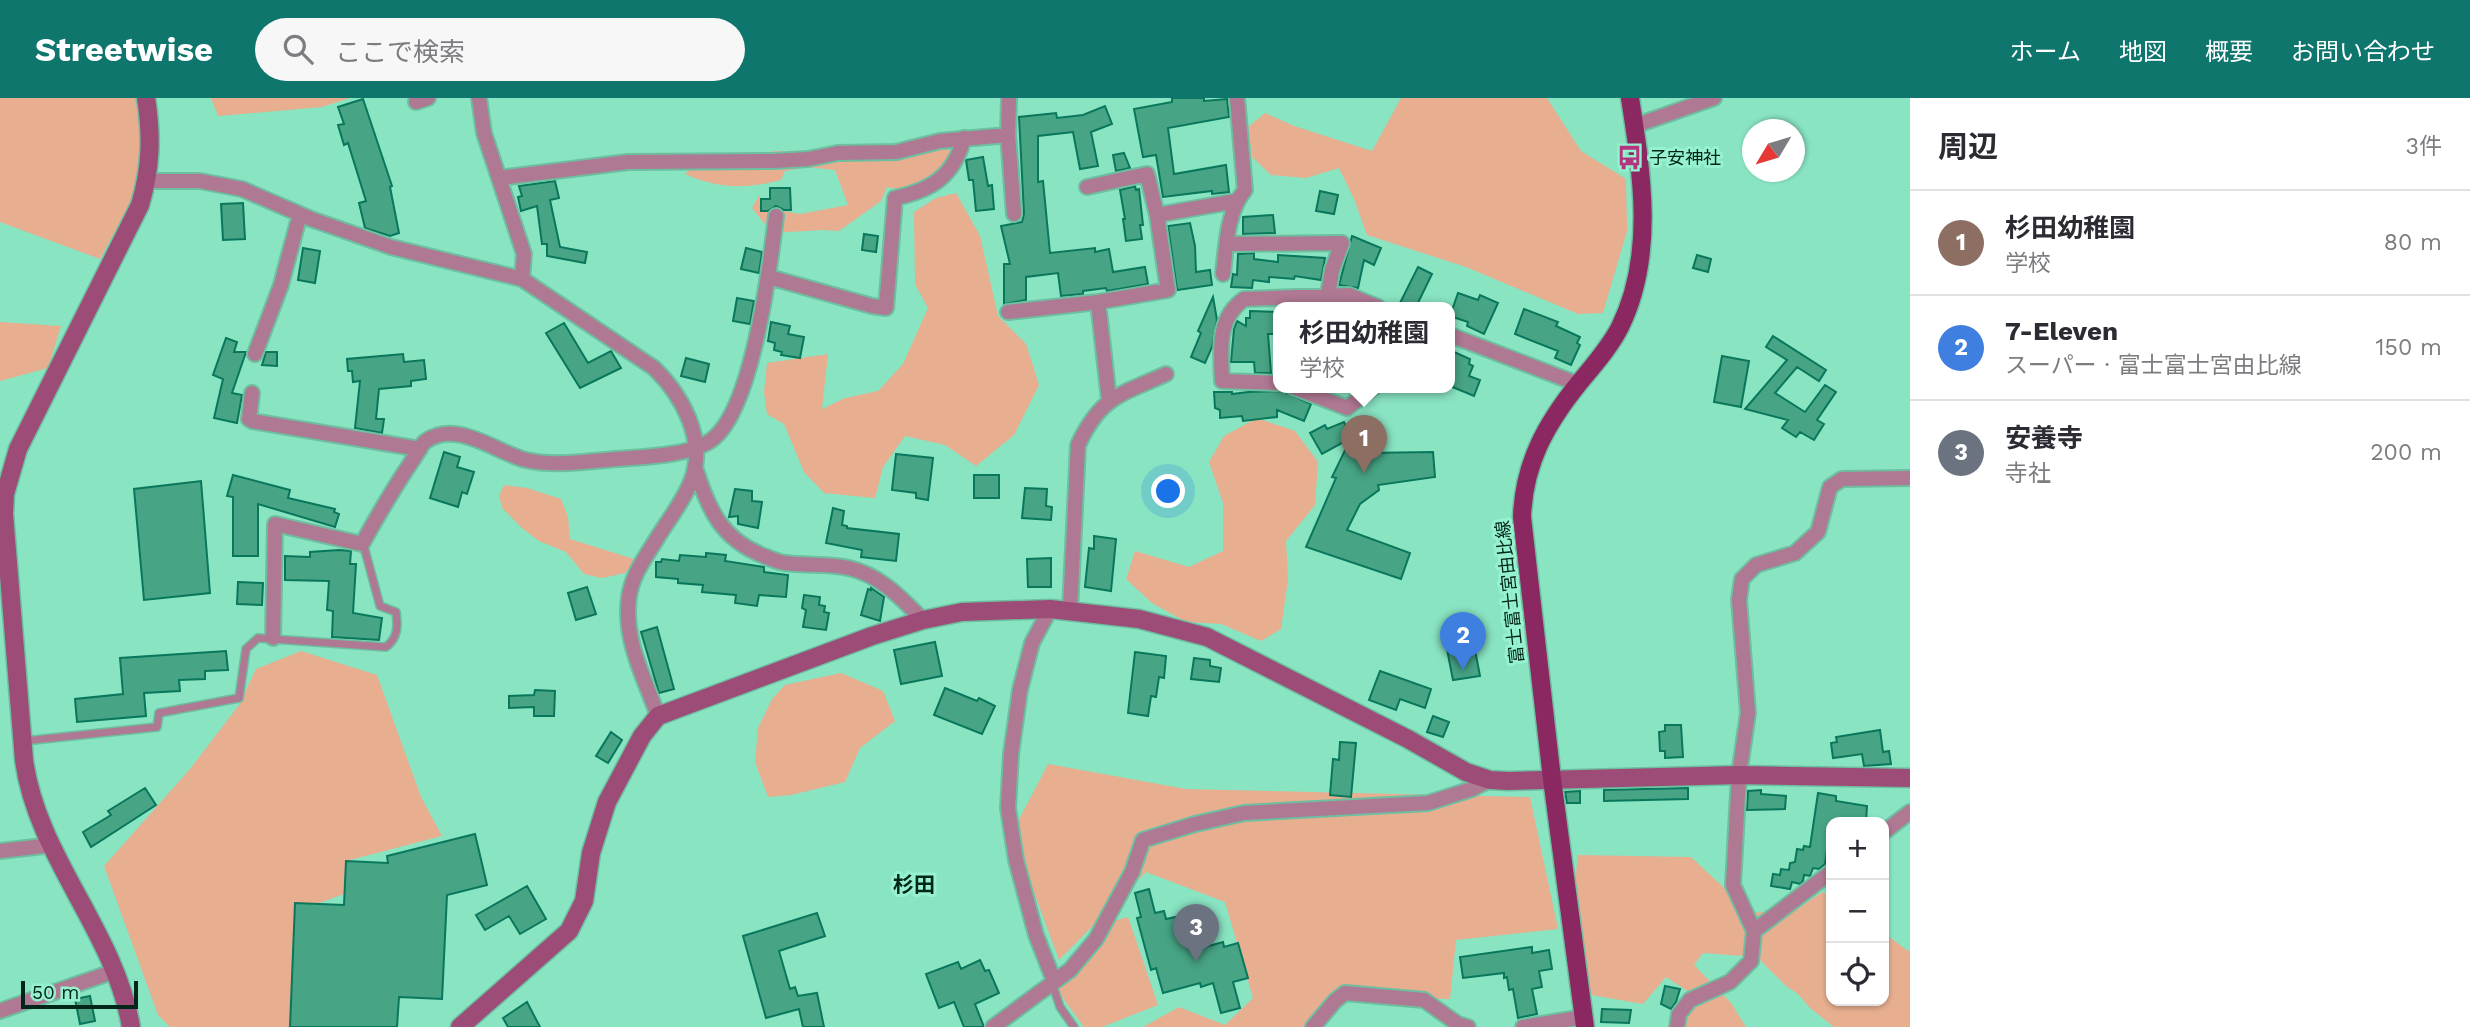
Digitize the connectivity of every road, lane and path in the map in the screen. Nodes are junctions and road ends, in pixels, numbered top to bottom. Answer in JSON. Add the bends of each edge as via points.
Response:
{"nodes":[{"id":1,"x":146,"y":98,"type":"edge"},
{"id":2,"x":479,"y":98,"type":"edge"},
{"id":3,"x":1009,"y":98,"type":"edge"},
{"id":4,"x":1237,"y":98,"type":"edge"},
{"id":5,"x":1630,"y":98,"type":"edge"},
{"id":6,"x":1714,"y":98,"type":"edge"},
{"id":7,"x":1634,"y":125,"type":"junction"},
{"id":8,"x":1009,"y":135,"type":"junction"},
{"id":9,"x":964,"y":138,"type":"junction"},
{"id":10,"x":499,"y":178,"type":"junction"},
{"id":11,"x":148,"y":181,"type":"junction"},
{"id":12,"x":1087,"y":187,"type":"dead end"},
{"id":13,"x":1236,"y":201,"type":"junction"},
{"id":14,"x":300,"y":214,"type":"junction"},
{"id":15,"x":1014,"y":214,"type":"dead end"},
{"id":16,"x":1157,"y":215,"type":"junction"},
{"id":17,"x":776,"y":216,"type":"dead end"},
{"id":18,"x":1227,"y":244,"type":"junction"},
{"id":19,"x":1223,"y":274,"type":"dead end"},
{"id":20,"x":769,"y":277,"type":"junction"},
{"id":21,"x":522,"y":279,"type":"junction"},
{"id":22,"x":1328,"y":295,"type":"junction"},
{"id":23,"x":1098,"y":302,"type":"junction"},
{"id":24,"x":1366,"y":302,"type":"edge"},
{"id":25,"x":1008,"y":312,"type":"dead end"},
{"id":26,"x":1455,"y":337,"type":"edge"},
{"id":27,"x":255,"y":354,"type":"dead end"},
{"id":28,"x":1166,"y":374,"type":"dead end"},
{"id":29,"x":1273,"y":383,"type":"edge"},
{"id":30,"x":1578,"y":384,"type":"junction"},
{"id":31,"x":252,"y":393,"type":"dead end"},
{"id":32,"x":1308,"y":393,"type":"edge"},
{"id":33,"x":1366,"y":393,"type":"edge"},
{"id":34,"x":1109,"y":400,"type":"junction"},
{"id":35,"x":420,"y":449,"type":"junction"},
{"id":36,"x":694,"y":456,"type":"junction"},
{"id":37,"x":1910,"y":478,"type":"edge"},
{"id":38,"x":363,"y":543,"type":"junction"},
{"id":39,"x":6,"y":594,"type":"edge"},
{"id":40,"x":1050,"y":609,"type":"junction"},
{"id":41,"x":1070,"y":611,"type":"junction"},
{"id":42,"x":923,"y":620,"type":"junction"},
{"id":43,"x":273,"y":638,"type":"junction"},
{"id":44,"x":658,"y":716,"type":"junction"},
{"id":45,"x":23,"y":741,"type":"junction"},
{"id":46,"x":1739,"y":775,"type":"junction"},
{"id":47,"x":1910,"y":778,"type":"edge"},
{"id":48,"x":1552,"y":779,"type":"junction"},
{"id":49,"x":1490,"y":780,"type":"junction"},
{"id":50,"x":1910,"y":812,"type":"edge"},
{"id":51,"x":1889,"y":828,"type":"edge"},
{"id":52,"x":52,"y":845,"type":"junction"},
{"id":53,"x":0,"y":850,"type":"edge"},
{"id":54,"x":1826,"y":876,"type":"edge"},
{"id":55,"x":1754,"y":931,"type":"junction"},
{"id":56,"x":115,"y":971,"type":"junction"},
{"id":57,"x":1052,"y":981,"type":"junction"},
{"id":58,"x":0,"y":1011,"type":"edge"},
{"id":59,"x":1584,"y":1022,"type":"edge"},
{"id":60,"x":131,"y":1027,"type":"edge"},
{"id":61,"x":460,"y":1027,"type":"edge"},
{"id":62,"x":993,"y":1027,"type":"edge"},
{"id":63,"x":1074,"y":1027,"type":"edge"},
{"id":64,"x":1312,"y":1027,"type":"edge"},
{"id":65,"x":1468,"y":1027,"type":"edge"},
{"id":66,"x":1522,"y":1027,"type":"edge"},
{"id":67,"x":1677,"y":1027,"type":"edge"}],
"edges":[{"from":1,"to":11,"type":"street","via":[[151,130]]},
{"from":2,"to":10,"type":"street","via":[[484,133]]},
{"from":3,"to":8,"type":"street"},
{"from":4,"to":13,"type":"street","via":[[1245,190]]},
{"from":5,"to":7,"type":"main road","name":"富士富士宮由比線"},
{"from":6,"to":7,"type":"street"},
{"from":7,"to":30,"type":"main road","name":"富士富士宮由比線","via":[[1641,190],[1640,264],[1619,330]]},
{"from":8,"to":9,"type":"street"},
{"from":8,"to":15,"type":"street"},
{"from":9,"to":10,"type":"street","via":[[896,152],[774,161],[628,162]]},
{"from":9,"to":20,"type":"street","via":[[959,156],[945,176],[920,192],[895,198],[886,308]]},
{"from":10,"to":21,"type":"street","via":[[524,254]]},
{"from":11,"to":14,"type":"street","via":[[200,181],[242,189]]},
{"from":11,"to":39,"type":"street","via":[[10,472],[4,514]]},
{"from":12,"to":16,"type":"street","via":[[1147,174]]},
{"from":13,"to":16,"type":"street"},
{"from":13,"to":18,"type":"street"},
{"from":14,"to":21,"type":"street","via":[[391,247]]},
{"from":14,"to":27,"type":"street","via":[[281,285]]},
{"from":16,"to":23,"type":"street","via":[[1168,290]]},
{"from":17,"to":20,"type":"street"},
{"from":18,"to":19,"type":"street"},
{"from":18,"to":22,"type":"street","via":[[1342,243]]},
{"from":20,"to":36,"type":"street","via":[[743,390],[727,424]]},
{"from":21,"to":36,"type":"street","via":[[669,382],[689,417]]},
{"from":22,"to":24,"type":"street","via":[[1349,295]]},
{"from":22,"to":29,"type":"street","via":[[1244,299],[1235,305],[1220,334],[1222,381]]},
{"from":23,"to":25,"type":"street"},
{"from":23,"to":34,"type":"street"},
{"from":26,"to":30,"type":"street"},
{"from":28,"to":34,"type":"street"},
{"from":30,"to":48,"type":"main road","name":"富士富士宮由比線","via":[[1541,439],[1523,494]]},
{"from":31,"to":35,"type":"street","via":[[249,419],[253,421]]},
{"from":32,"to":33,"type":"street","via":[[1347,408]]},
{"from":34,"to":41,"type":"street","via":[[1089,421],[1078,445]]},
{"from":35,"to":36,"type":"street","via":[[425,441],[453,433],[527,461]]},
{"from":35,"to":38,"type":"street"},
{"from":36,"to":42,"type":"street","via":[[705,498],[730,537],[782,563],[848,567],[871,575]]},
{"from":36,"to":44,"type":"street","via":[[693,477],[635,574],[629,594],[631,644]]},
{"from":37,"to":46,"type":"street","via":[[1842,479],[1830,487],[1818,532],[1795,553],[1756,565],[1742,579],[1739,600],[1748,713]]},
{"from":38,"to":43,"type":"street","via":[[275,524]]},
{"from":38,"to":43,"type":"lane","via":[[380,606],[396,612],[398,628],[393,642],[386,647]]},
{"from":39,"to":45,"type":"street"},
{"from":40,"to":41,"type":"street"},
{"from":40,"to":42,"type":"street","via":[[962,612]]},
{"from":40,"to":57,"type":"street","via":[[1032,643],[1020,690],[1008,808],[1016,860]]},
{"from":41,"to":49,"type":"street","via":[[1139,619],[1207,637],[1466,772]]},
{"from":42,"to":44,"type":"street"},
{"from":43,"to":45,"type":"lane","via":[[258,638],[246,649],[239,698],[159,713],[157,727]]},
{"from":44,"to":61,"type":"street","via":[[642,736],[607,802],[594,840],[584,901],[569,931]]},
{"from":45,"to":52,"type":"street","via":[[31,798]]},
{"from":46,"to":47,"type":"street"},
{"from":46,"to":48,"type":"street"},
{"from":46,"to":55,"type":"street","via":[[1733,886]]},
{"from":48,"to":49,"type":"street"},
{"from":48,"to":59,"type":"main road","name":"富士富士宮由比線"},
{"from":49,"to":57,"type":"street","via":[[1428,803],[1244,813],[1143,840],[1132,872],[1096,939],[1070,970]]},
{"from":50,"to":51,"type":"street"},
{"from":52,"to":53,"type":"street"},
{"from":52,"to":56,"type":"street"},
{"from":54,"to":55,"type":"street"},
{"from":55,"to":67,"type":"street","via":[[1751,961],[1730,982],[1690,1000],[1679,1014]]},
{"from":56,"to":58,"type":"street"},
{"from":56,"to":60,"type":"street"},
{"from":57,"to":62,"type":"street"},
{"from":57,"to":63,"type":"lane","via":[[1060,1007]]},
{"from":59,"to":66,"type":"street"},
{"from":64,"to":65,"type":"street","via":[[1345,993],[1424,999]]}]}
